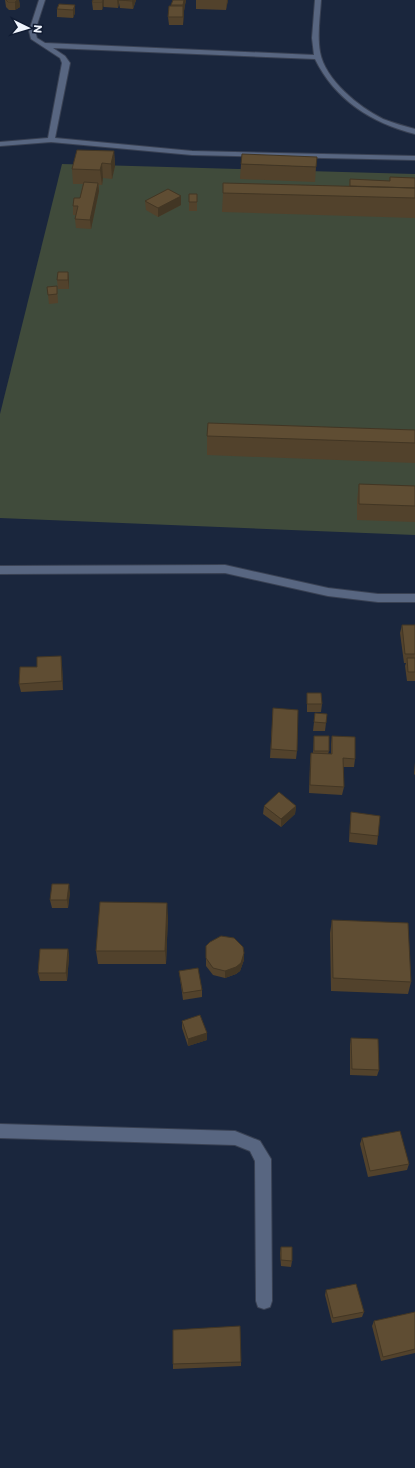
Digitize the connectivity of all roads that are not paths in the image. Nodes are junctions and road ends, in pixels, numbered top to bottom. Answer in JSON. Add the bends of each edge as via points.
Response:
{"nodes":[{"id":1,"x":42,"y":0,"type":"edge"},
{"id":2,"x":318,"y":0,"type":"edge"},
{"id":3,"x":43,"y":46,"type":"junction"},
{"id":4,"x":318,"y":57,"type":"junction"},
{"id":5,"x":415,"y":132,"type":"edge"},
{"id":6,"x":51,"y":140,"type":"junction"},
{"id":7,"x":0,"y":144,"type":"edge"},
{"id":8,"x":415,"y":158,"type":"edge"},
{"id":9,"x":0,"y":570,"type":"edge"},
{"id":10,"x":415,"y":598,"type":"edge"},
{"id":11,"x":0,"y":1131,"type":"edge"},
{"id":12,"x":264,"y":1301,"type":"dead end"}],
"edges":[{"from":1,"to":3,"type":"street","via":[[32,31],[34,40]]},
{"from":2,"to":4,"type":"street"},
{"from":3,"to":4,"type":"street"},
{"from":3,"to":6,"type":"street","via":[[63,57],[66,63]]},
{"from":4,"to":5,"type":"street","via":[[331,81],[349,100],[380,120]]},
{"from":6,"to":7,"type":"street"},
{"from":6,"to":8,"type":"street","via":[[192,153]]},
{"from":9,"to":10,"type":"street","via":[[225,569],[328,592],[378,598]]},
{"from":11,"to":12,"type":"street","via":[[235,1138],[255,1146],[263,1159]]}]}
